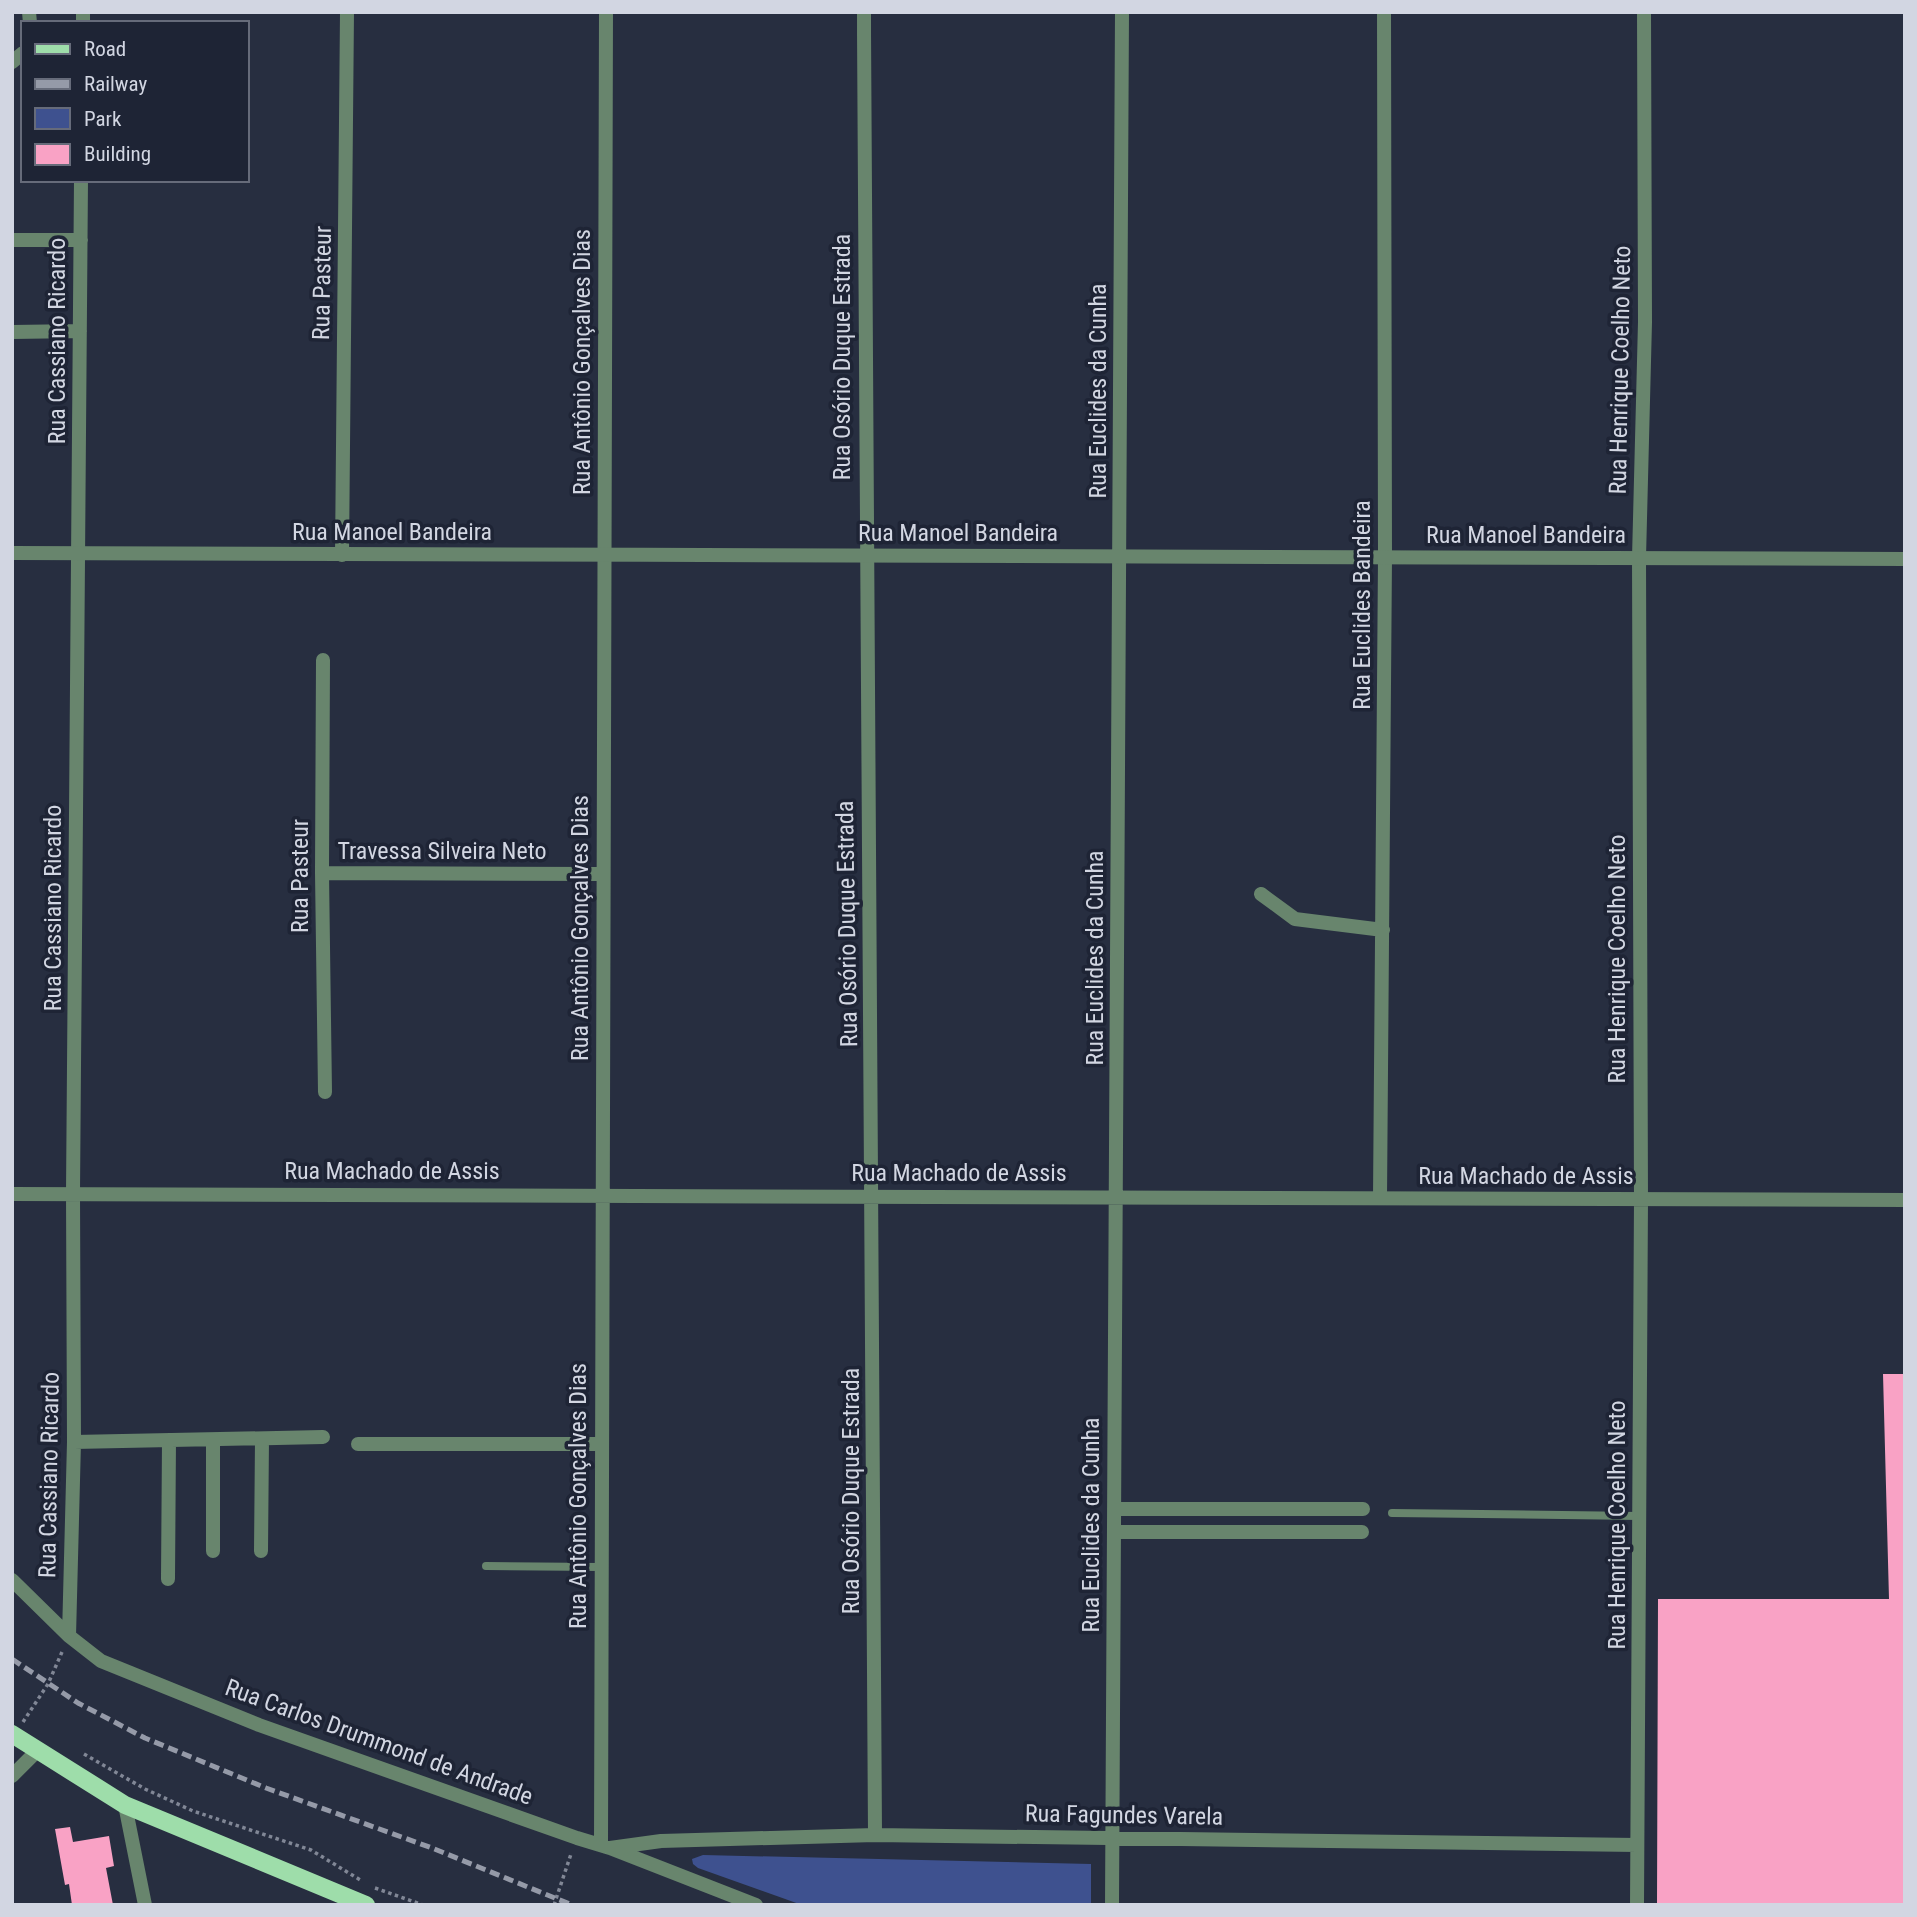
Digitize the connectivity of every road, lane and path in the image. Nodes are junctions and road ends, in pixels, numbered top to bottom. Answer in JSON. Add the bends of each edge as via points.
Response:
{"nodes":[{"id":1,"x":347,"y":12,"type":"edge"},
{"id":2,"x":606,"y":12,"type":"edge"},
{"id":3,"x":864,"y":12,"type":"edge"},
{"id":4,"x":1122,"y":12,"type":"edge"},
{"id":5,"x":1384,"y":12,"type":"edge"},
{"id":6,"x":1644,"y":12,"type":"edge"},
{"id":7,"x":81,"y":182,"type":"edge"},
{"id":8,"x":12,"y":240,"type":"edge"},
{"id":9,"x":81,"y":240,"type":"junction"},
{"id":10,"x":80,"y":331,"type":"junction"},
{"id":11,"x":12,"y":332,"type":"edge"},
{"id":12,"x":12,"y":554,"type":"edge"},
{"id":13,"x":78,"y":554,"type":"junction"},
{"id":14,"x":342,"y":555,"type":"junction"},
{"id":15,"x":604,"y":555,"type":"junction"},
{"id":16,"x":1120,"y":555,"type":"junction"},
{"id":17,"x":865,"y":556,"type":"junction"},
{"id":18,"x":1385,"y":557,"type":"junction"},
{"id":19,"x":1639,"y":558,"type":"junction"},
{"id":20,"x":1905,"y":559,"type":"edge"},
{"id":21,"x":323,"y":660,"type":"dead end"},
{"id":22,"x":322,"y":873,"type":"junction"},
{"id":23,"x":603,"y":874,"type":"junction"},
{"id":24,"x":1261,"y":894,"type":"dead end"},
{"id":25,"x":1382,"y":930,"type":"junction"},
{"id":26,"x":325,"y":1092,"type":"dead end"},
{"id":27,"x":73,"y":1193,"type":"junction"},
{"id":28,"x":12,"y":1194,"type":"edge"},
{"id":29,"x":601,"y":1195,"type":"junction"},
{"id":30,"x":873,"y":1196,"type":"junction"},
{"id":31,"x":1116,"y":1197,"type":"junction"},
{"id":32,"x":1380,"y":1198,"type":"junction"},
{"id":33,"x":1641,"y":1199,"type":"junction"},
{"id":34,"x":1905,"y":1200,"type":"edge"},
{"id":35,"x":323,"y":1437,"type":"dead end"},
{"id":36,"x":262,"y":1439,"type":"junction"},
{"id":37,"x":169,"y":1440,"type":"junction"},
{"id":38,"x":213,"y":1440,"type":"junction"},
{"id":39,"x":74,"y":1442,"type":"junction"},
{"id":40,"x":358,"y":1444,"type":"dead end"},
{"id":41,"x":600,"y":1444,"type":"junction"},
{"id":42,"x":1114,"y":1509,"type":"junction"},
{"id":43,"x":1363,"y":1509,"type":"dead end"},
{"id":44,"x":1392,"y":1513,"type":"dead end"},
{"id":45,"x":1640,"y":1516,"type":"junction"},
{"id":46,"x":1114,"y":1532,"type":"junction"},
{"id":47,"x":1362,"y":1532,"type":"dead end"},
{"id":48,"x":213,"y":1550,"type":"dead end"},
{"id":49,"x":261,"y":1551,"type":"dead end"},
{"id":50,"x":486,"y":1566,"type":"dead end"},
{"id":51,"x":600,"y":1567,"type":"junction"},
{"id":52,"x":168,"y":1579,"type":"dead end"},
{"id":53,"x":12,"y":1580,"type":"edge"},
{"id":54,"x":69,"y":1636,"type":"junction"},
{"id":55,"x":18,"y":1715,"type":"dead end"},
{"id":56,"x":24,"y":1719,"type":"junction"},
{"id":57,"x":13,"y":1734,"type":"edge"},
{"id":58,"x":37,"y":1751,"type":"junction"},
{"id":59,"x":80,"y":1752,"type":"dead end"},
{"id":60,"x":12,"y":1776,"type":"edge"},
{"id":61,"x":125,"y":1805,"type":"junction"},
{"id":62,"x":875,"y":1835,"type":"junction"},
{"id":63,"x":1112,"y":1838,"type":"junction"},
{"id":64,"x":577,"y":1839,"type":"junction"},
{"id":65,"x":1637,"y":1845,"type":"junction"},
{"id":66,"x":605,"y":1847,"type":"junction"},
{"id":67,"x":145,"y":1905,"type":"edge"},
{"id":68,"x":366,"y":1905,"type":"edge"},
{"id":69,"x":423,"y":1905,"type":"edge"},
{"id":70,"x":554,"y":1905,"type":"edge"},
{"id":71,"x":756,"y":1905,"type":"edge"},
{"id":72,"x":1112,"y":1905,"type":"edge"},
{"id":73,"x":1637,"y":1905,"type":"edge"}],
"edges":[{"from":1,"to":14,"type":"street","name":"Rua Pasteur"},
{"from":2,"to":15,"type":"street","name":"Rua Antônio Gonçalves Dias"},
{"from":3,"to":17,"type":"street","name":"Rua Osório Duque Estrada"},
{"from":4,"to":16,"type":"street","name":"Rua Euclides da Cunha"},
{"from":5,"to":18,"type":"street","name":"Rua Euclides Bandeira"},
{"from":6,"to":19,"type":"street","name":"Rua Henrique Coelho Neto"},
{"from":7,"to":9,"type":"street","name":"Rua Cassiano Ricardo"},
{"from":8,"to":9,"type":"street"},
{"from":9,"to":10,"type":"street","name":"Rua Cassiano Ricardo"},
{"from":10,"to":11,"type":"street"},
{"from":10,"to":13,"type":"street","name":"Rua Cassiano Ricardo"},
{"from":12,"to":13,"type":"street","name":"Rua Manoel Bandeira"},
{"from":13,"to":14,"type":"street","name":"Rua Manoel Bandeira"},
{"from":13,"to":27,"type":"street","name":"Rua Cassiano Ricardo"},
{"from":14,"to":15,"type":"street","name":"Rua Manoel Bandeira"},
{"from":15,"to":17,"type":"street","name":"Rua Manoel Bandeira"},
{"from":15,"to":23,"type":"street","name":"Rua Antônio Gonçalves Dias"},
{"from":16,"to":17,"type":"street","name":"Rua Manoel Bandeira"},
{"from":16,"to":18,"type":"street","name":"Rua Manoel Bandeira"},
{"from":16,"to":31,"type":"street","name":"Rua Euclides da Cunha"},
{"from":17,"to":30,"type":"street","name":"Rua Osório Duque Estrada"},
{"from":18,"to":19,"type":"street","name":"Rua Manoel Bandeira"},
{"from":18,"to":25,"type":"street","name":"Rua Euclides Bandeira"},
{"from":19,"to":20,"type":"street","name":"Rua Manoel Bandeira"},
{"from":19,"to":33,"type":"street","name":"Rua Henrique Coelho Neto"},
{"from":21,"to":22,"type":"street","name":"Rua Pasteur"},
{"from":22,"to":23,"type":"street","name":"Travessa Silveira Neto"},
{"from":22,"to":26,"type":"street","name":"Rua Pasteur"},
{"from":23,"to":29,"type":"street","name":"Rua Antônio Gonçalves Dias"},
{"from":24,"to":25,"type":"street","via":[[1295,919]]},
{"from":25,"to":32,"type":"street","name":"Rua Euclides Bandeira"},
{"from":27,"to":28,"type":"street","name":"Rua Machado de Assis"},
{"from":27,"to":29,"type":"street","name":"Rua Machado de Assis"},
{"from":27,"to":39,"type":"street","name":"Rua Cassiano Ricardo"},
{"from":29,"to":30,"type":"street","name":"Rua Machado de Assis"},
{"from":29,"to":41,"type":"street","name":"Rua Antônio Gonçalves Dias"},
{"from":30,"to":31,"type":"street","name":"Rua Machado de Assis"},
{"from":30,"to":62,"type":"street","name":"Rua Osório Duque Estrada"},
{"from":31,"to":32,"type":"street","name":"Rua Machado de Assis"},
{"from":31,"to":42,"type":"street","name":"Rua Euclides da Cunha"},
{"from":32,"to":33,"type":"street","name":"Rua Machado de Assis"},
{"from":33,"to":34,"type":"street","name":"Rua Machado de Assis"},
{"from":33,"to":45,"type":"street","name":"Rua Henrique Coelho Neto"},
{"from":35,"to":36,"type":"street"},
{"from":36,"to":38,"type":"street"},
{"from":36,"to":49,"type":"street"},
{"from":37,"to":38,"type":"street"},
{"from":37,"to":39,"type":"street"},
{"from":37,"to":52,"type":"street"},
{"from":38,"to":48,"type":"street"},
{"from":39,"to":54,"type":"street","name":"Rua Cassiano Ricardo"},
{"from":40,"to":41,"type":"street"},
{"from":41,"to":51,"type":"street","name":"Rua Antônio Gonçalves Dias"},
{"from":42,"to":43,"type":"street"},
{"from":42,"to":46,"type":"street","name":"Rua Euclides da Cunha"},
{"from":44,"to":45,"type":"lane"},
{"from":45,"to":65,"type":"street","name":"Rua Henrique Coelho Neto"},
{"from":46,"to":47,"type":"street"},
{"from":46,"to":63,"type":"street","name":"Rua Euclides da Cunha"},
{"from":50,"to":51,"type":"lane"},
{"from":51,"to":66,"type":"street","name":"Rua Antônio Gonçalves Dias"},
{"from":53,"to":54,"type":"street","name":"Rua Carlos Drummond de Andrade"},
{"from":54,"to":56,"type":"path","via":[[48,1684]]},
{"from":54,"to":64,"type":"street","name":"Rua Carlos Drummond de Andrade","via":[[101,1661],[223,1710]]},
{"from":55,"to":56,"type":"path"},
{"from":56,"to":57,"type":"path"},
{"from":57,"to":58,"type":"main road"},
{"from":58,"to":60,"type":"street"},
{"from":58,"to":61,"type":"main road"},
{"from":59,"to":69,"type":"path","via":[[193,1811],[311,1850],[370,1886]]},
{"from":61,"to":67,"type":"street"},
{"from":61,"to":68,"type":"main road"},
{"from":62,"to":63,"type":"street","name":"Rua Fagundes Varela"},
{"from":62,"to":66,"type":"street","name":"Rua Fagundes Varela","via":[[661,1841]]},
{"from":63,"to":65,"type":"street","name":"Rua Fagundes Varela"},
{"from":63,"to":72,"type":"street","name":"Rua Euclides da Cunha"},
{"from":64,"to":66,"type":"street","name":"Rua Carlos Drummond de Andrade"},
{"from":64,"to":70,"type":"path"},
{"from":65,"to":73,"type":"street","name":"Rua Henrique Coelho Neto"},
{"from":66,"to":71,"type":"street","name":"Rua Carlos Drummond de Andrade"}]}
